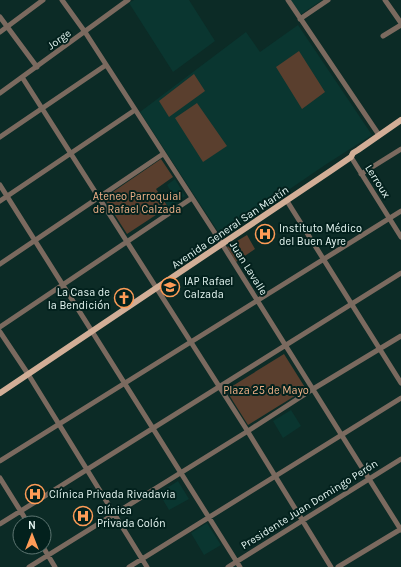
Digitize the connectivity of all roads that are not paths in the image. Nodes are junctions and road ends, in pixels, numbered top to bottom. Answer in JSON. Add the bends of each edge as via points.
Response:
{"nodes":[{"id":1,"x":43,"y":0,"type":"edge"},
{"id":2,"x":62,"y":0,"type":"edge"},
{"id":3,"x":127,"y":0,"type":"edge"},
{"id":4,"x":288,"y":0,"type":"edge"},
{"id":5,"x":328,"y":0,"type":"edge"},
{"id":6,"x":386,"y":0,"type":"edge"},
{"id":7,"x":0,"y":18,"type":"edge"},
{"id":8,"x":300,"y":18,"type":"junction"},
{"id":9,"x":401,"y":24,"type":"edge"},
{"id":10,"x":7,"y":27,"type":"junction"},
{"id":11,"x":0,"y":32,"type":"edge"},
{"id":12,"x":85,"y":32,"type":"junction"},
{"id":13,"x":383,"y":36,"type":"dead end"},
{"id":14,"x":106,"y":65,"type":"junction"},
{"id":15,"x":36,"y":67,"type":"junction"},
{"id":16,"x":22,"y":77,"type":"junction"},
{"id":17,"x":0,"y":93,"type":"edge"},
{"id":18,"x":42,"y":109,"type":"junction"},
{"id":19,"x":135,"y":110,"type":"junction"},
{"id":20,"x":401,"y":120,"type":"edge"},
{"id":21,"x":401,"y":125,"type":"edge"},
{"id":22,"x":379,"y":135,"type":"junction"},
{"id":23,"x":0,"y":137,"type":"edge"},
{"id":24,"x":401,"y":149,"type":"edge"},
{"id":25,"x":70,"y":153,"type":"junction"},
{"id":26,"x":163,"y":154,"type":"junction"},
{"id":27,"x":351,"y":157,"type":"junction"},
{"id":28,"x":361,"y":174,"type":"junction"},
{"id":29,"x":0,"y":185,"type":"edge"},
{"id":30,"x":7,"y":196,"type":"junction"},
{"id":31,"x":99,"y":198,"type":"junction"},
{"id":32,"x":192,"y":198,"type":"junction"},
{"id":33,"x":0,"y":201,"type":"edge"},
{"id":34,"x":287,"y":201,"type":"junction"},
{"id":35,"x":401,"y":211,"type":"edge"},
{"id":36,"x":390,"y":218,"type":"junction"},
{"id":37,"x":401,"y":237,"type":"edge"},
{"id":38,"x":35,"y":240,"type":"junction"},
{"id":39,"x":127,"y":241,"type":"junction"},
{"id":40,"x":222,"y":244,"type":"junction"},
{"id":41,"x":324,"y":260,"type":"junction"},
{"id":42,"x":0,"y":264,"type":"edge"},
{"id":43,"x":401,"y":274,"type":"edge"},
{"id":44,"x":63,"y":285,"type":"junction"},
{"id":45,"x":156,"y":288,"type":"junction"},
{"id":46,"x":257,"y":302,"type":"junction"},
{"id":47,"x":352,"y":304,"type":"junction"},
{"id":48,"x":0,"y":327,"type":"edge"},
{"id":49,"x":92,"y":331,"type":"junction"},
{"id":50,"x":0,"y":332,"type":"edge"},
{"id":51,"x":401,"y":336,"type":"edge"},
{"id":52,"x":191,"y":343,"type":"junction"},
{"id":53,"x":285,"y":345,"type":"junction"},
{"id":54,"x":380,"y":349,"type":"junction"},
{"id":55,"x":28,"y":374,"type":"junction"},
{"id":56,"x":401,"y":383,"type":"edge"},
{"id":57,"x":125,"y":384,"type":"junction"},
{"id":58,"x":219,"y":387,"type":"junction"},
{"id":59,"x":313,"y":389,"type":"junction"},
{"id":60,"x":0,"y":393,"type":"edge"},
{"id":61,"x":401,"y":398,"type":"edge"},
{"id":62,"x":59,"y":425,"type":"junction"},
{"id":63,"x":153,"y":428,"type":"junction"},
{"id":64,"x":248,"y":431,"type":"junction"},
{"id":65,"x":342,"y":434,"type":"junction"},
{"id":66,"x":401,"y":459,"type":"edge"},
{"id":67,"x":0,"y":461,"type":"edge"},
{"id":68,"x":87,"y":469,"type":"junction"},
{"id":69,"x":181,"y":472,"type":"junction"},
{"id":70,"x":275,"y":476,"type":"junction"},
{"id":71,"x":0,"y":478,"type":"edge"},
{"id":72,"x":369,"y":478,"type":"junction"},
{"id":73,"x":20,"y":511,"type":"junction"},
{"id":74,"x":115,"y":513,"type":"junction"},
{"id":75,"x":23,"y":515,"type":"edge"},
{"id":76,"x":209,"y":517,"type":"junction"},
{"id":77,"x":302,"y":520,"type":"junction"},
{"id":78,"x":0,"y":524,"type":"edge"},
{"id":79,"x":401,"y":529,"type":"edge"},
{"id":80,"x":52,"y":552,"type":"edge"},
{"id":81,"x":48,"y":555,"type":"joint"},
{"id":82,"x":142,"y":559,"type":"junction"},
{"id":83,"x":237,"y":561,"type":"junction"},
{"id":84,"x":29,"y":567,"type":"edge"},
{"id":85,"x":55,"y":567,"type":"edge"},
{"id":86,"x":129,"y":567,"type":"edge"},
{"id":87,"x":147,"y":567,"type":"edge"},
{"id":88,"x":228,"y":567,"type":"edge"},
{"id":89,"x":240,"y":567,"type":"edge"},
{"id":90,"x":331,"y":567,"type":"edge"},
{"id":91,"x":338,"y":567,"type":"edge"}],
"edges":[{"from":1,"to":10,"type":"street"},
{"from":2,"to":12,"type":"street","name":"Juan Lavalle"},
{"from":3,"to":12,"type":"street","name":"Jorge"},
{"from":4,"to":8,"type":"street"},
{"from":5,"to":8,"type":"street"},
{"from":6,"to":9,"type":"street"},
{"from":7,"to":10,"type":"street"},
{"from":8,"to":22,"type":"street"},
{"from":9,"to":13,"type":"street"},
{"from":10,"to":11,"type":"street"},
{"from":10,"to":15,"type":"street"},
{"from":12,"to":14,"type":"street","name":"Juan Lavalle"},
{"from":12,"to":15,"type":"street","name":"Jorge"},
{"from":14,"to":18,"type":"street"},
{"from":14,"to":19,"type":"street","name":"Juan Lavalle"},
{"from":15,"to":16,"type":"street","name":"Jorge"},
{"from":16,"to":17,"type":"street","name":"Jorge"},
{"from":16,"to":18,"type":"street"},
{"from":18,"to":23,"type":"street"},
{"from":18,"to":25,"type":"street"},
{"from":19,"to":25,"type":"street"},
{"from":19,"to":26,"type":"street","name":"Juan Lavalle"},
{"from":20,"to":22,"type":"main road","name":"Avenida General San Martín"},
{"from":21,"to":27,"type":"main road","name":"Avenida General San Martín"},
{"from":22,"to":27,"type":"main road","name":"Avenida General San Martín"},
{"from":24,"to":28,"type":"street"},
{"from":25,"to":30,"type":"street"},
{"from":25,"to":31,"type":"street"},
{"from":26,"to":31,"type":"street"},
{"from":26,"to":32,"type":"street","name":"Juan Lavalle"},
{"from":27,"to":28,"type":"street","name":"Lerroux"},
{"from":27,"to":34,"type":"main road","name":"Avenida General San Martín"},
{"from":28,"to":36,"type":"street","name":"Lerroux"},
{"from":29,"to":30,"type":"street"},
{"from":30,"to":33,"type":"street"},
{"from":30,"to":38,"type":"street"},
{"from":31,"to":38,"type":"street"},
{"from":31,"to":39,"type":"street"},
{"from":32,"to":39,"type":"street"},
{"from":32,"to":40,"type":"street","name":"Juan Lavalle"},
{"from":34,"to":40,"type":"main road","name":"Avenida General San Martín"},
{"from":34,"to":41,"type":"street"},
{"from":35,"to":36,"type":"street"},
{"from":36,"to":37,"type":"street","name":"Lerroux"},
{"from":36,"to":41,"type":"street"},
{"from":38,"to":42,"type":"street"},
{"from":38,"to":44,"type":"street"},
{"from":39,"to":44,"type":"street"},
{"from":39,"to":45,"type":"street"},
{"from":40,"to":45,"type":"main road","name":"Avenida General San Martín"},
{"from":40,"to":46,"type":"street","name":"Juan Lavalle"},
{"from":41,"to":46,"type":"street"},
{"from":41,"to":47,"type":"street"},
{"from":43,"to":47,"type":"street"},
{"from":44,"to":48,"type":"street"},
{"from":44,"to":49,"type":"street"},
{"from":45,"to":49,"type":"main road","name":"Avenida General San Martín"},
{"from":45,"to":52,"type":"street"},
{"from":46,"to":52,"type":"street"},
{"from":46,"to":53,"type":"street","name":"Juan Lavalle"},
{"from":47,"to":53,"type":"street"},
{"from":47,"to":54,"type":"street"},
{"from":49,"to":55,"type":"main road","name":"Avenida General San Martín"},
{"from":49,"to":57,"type":"street"},
{"from":50,"to":55,"type":"street"},
{"from":51,"to":54,"type":"street"},
{"from":52,"to":57,"type":"street"},
{"from":52,"to":58,"type":"street"},
{"from":53,"to":58,"type":"street"},
{"from":53,"to":59,"type":"street","name":"Juan Lavalle"},
{"from":54,"to":56,"type":"street"},
{"from":54,"to":59,"type":"street"},
{"from":55,"to":60,"type":"main road","name":"Avenida General San Martín"},
{"from":55,"to":62,"type":"street"},
{"from":57,"to":62,"type":"street"},
{"from":57,"to":63,"type":"street"},
{"from":58,"to":63,"type":"street"},
{"from":58,"to":64,"type":"street"},
{"from":59,"to":64,"type":"street"},
{"from":59,"to":65,"type":"street","name":"Juan Lavalle"},
{"from":61,"to":65,"type":"street"},
{"from":62,"to":67,"type":"street"},
{"from":62,"to":68,"type":"street"},
{"from":63,"to":68,"type":"street"},
{"from":63,"to":69,"type":"street"},
{"from":64,"to":69,"type":"street"},
{"from":64,"to":70,"type":"street"},
{"from":65,"to":70,"type":"street"},
{"from":65,"to":72,"type":"street","name":"Juan Lavalle"},
{"from":66,"to":72,"type":"street","name":"Presidente Juan Domingo Perón"},
{"from":68,"to":73,"type":"street"},
{"from":68,"to":74,"type":"street"},
{"from":69,"to":74,"type":"street"},
{"from":69,"to":76,"type":"street"},
{"from":70,"to":76,"type":"street"},
{"from":70,"to":77,"type":"street"},
{"from":71,"to":73,"type":"street"},
{"from":72,"to":77,"type":"street","name":"Presidente Juan Domingo Perón"},
{"from":72,"to":79,"type":"street","name":"Juan Lavalle"},
{"from":73,"to":75,"type":"street"},
{"from":73,"to":78,"type":"street"},
{"from":74,"to":80,"type":"street"},
{"from":74,"to":82,"type":"street"},
{"from":76,"to":82,"type":"street"},
{"from":76,"to":83,"type":"street"},
{"from":77,"to":83,"type":"street","name":"Presidente Juan Domingo Perón"},
{"from":77,"to":90,"type":"street"},
{"from":79,"to":91,"type":"street"},
{"from":81,"to":84,"type":"street"},
{"from":81,"to":85,"type":"street"},
{"from":82,"to":86,"type":"street"},
{"from":82,"to":87,"type":"street"},
{"from":83,"to":88,"type":"street","name":"Presidente Juan Domingo Perón"},
{"from":83,"to":89,"type":"street"}]}
